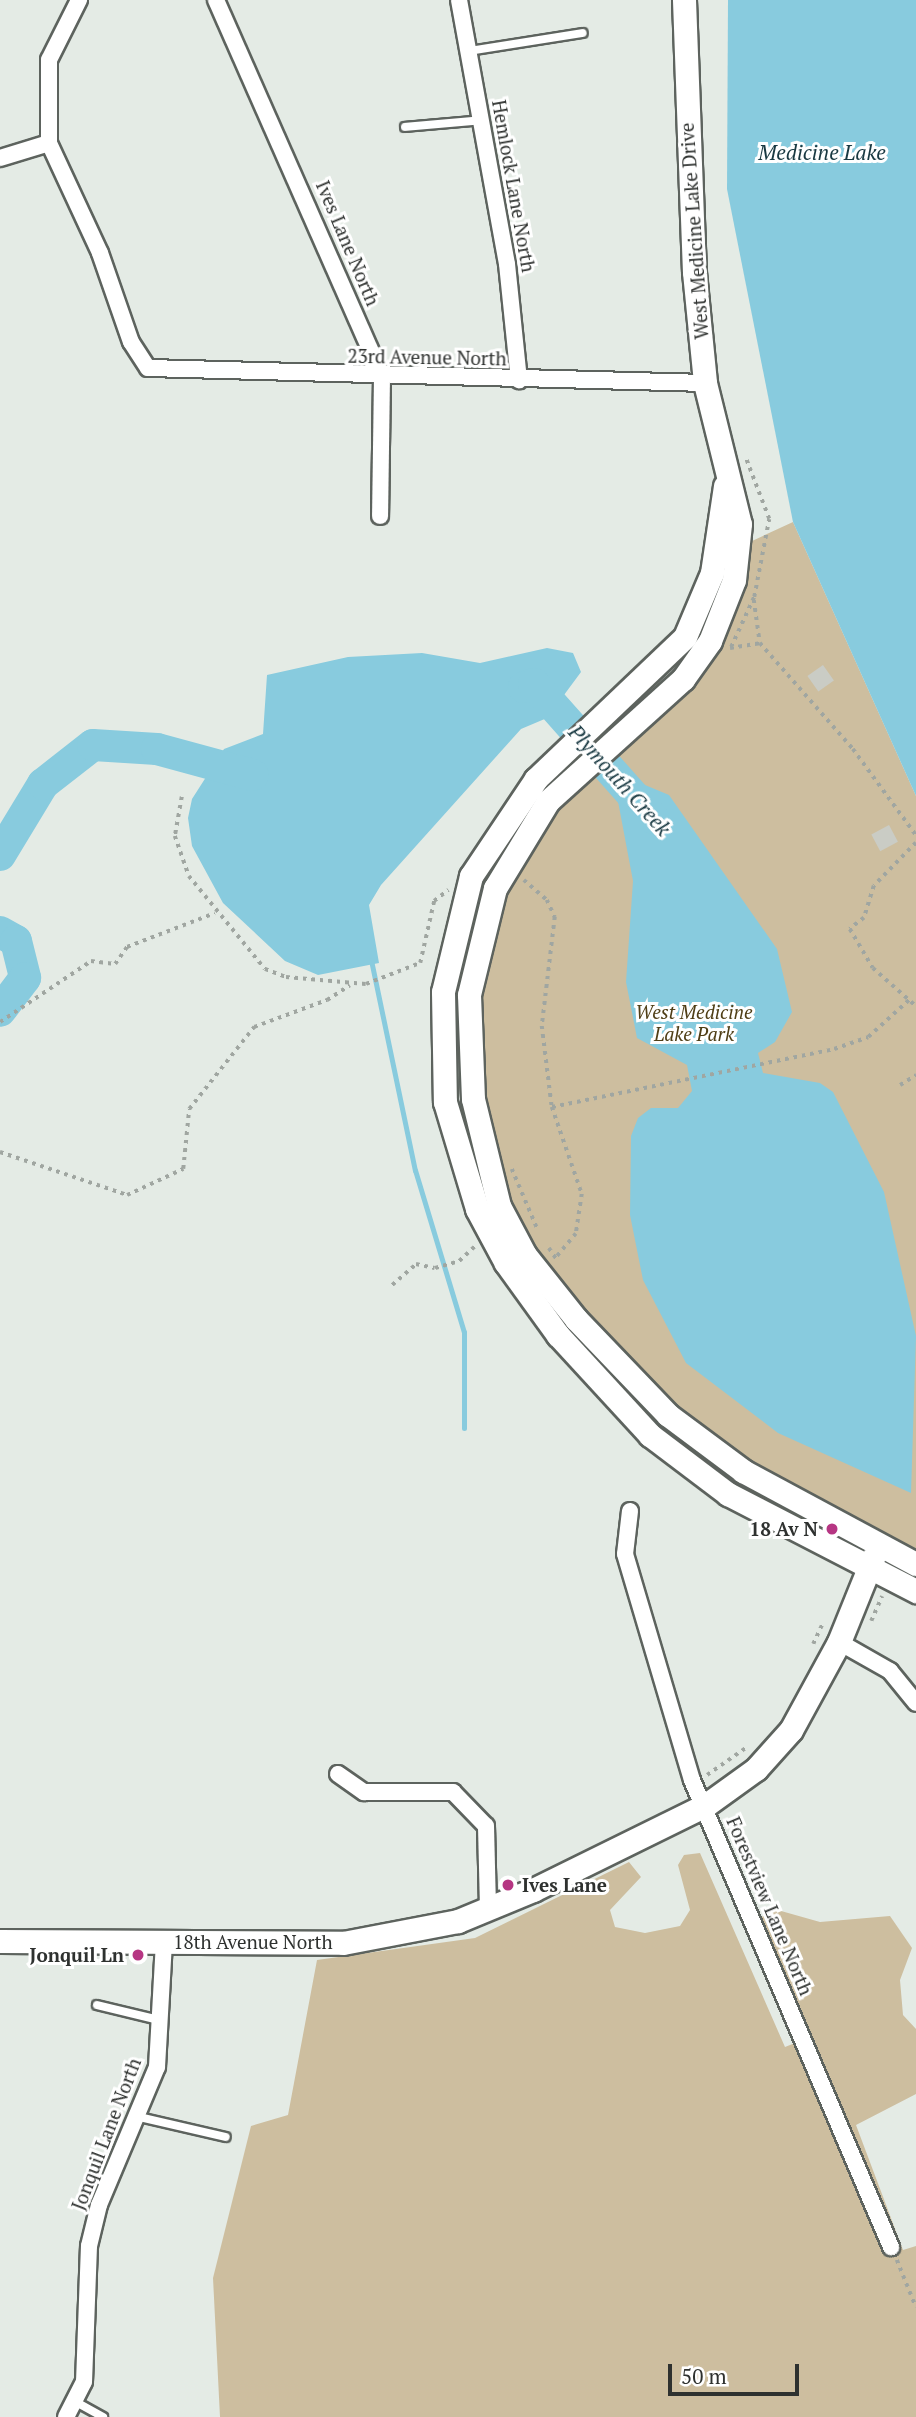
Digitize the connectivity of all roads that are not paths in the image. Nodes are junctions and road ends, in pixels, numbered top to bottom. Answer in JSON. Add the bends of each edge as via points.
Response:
{"nodes":[{"id":1,"x":79,"y":0,"type":"edge"},
{"id":2,"x":216,"y":0,"type":"edge"},
{"id":3,"x":459,"y":0,"type":"edge"},
{"id":4,"x":684,"y":0,"type":"edge"},
{"id":5,"x":583,"y":33,"type":"dead end"},
{"id":6,"x":469,"y":51,"type":"junction"},
{"id":7,"x":483,"y":120,"type":"junction"},
{"id":8,"x":405,"y":127,"type":"dead end"},
{"id":9,"x":49,"y":144,"type":"junction"},
{"id":10,"x":0,"y":158,"type":"edge"},
{"id":11,"x":382,"y":377,"type":"junction"},
{"id":12,"x":519,"y":380,"type":"junction"},
{"id":13,"x":705,"y":383,"type":"junction"},
{"id":14,"x":380,"y":516,"type":"dead end"},
{"id":15,"x":568,"y":763,"type":"junction"},
{"id":16,"x":630,"y":1511,"type":"dead end"},
{"id":17,"x":878,"y":1545,"type":"junction"},
{"id":18,"x":916,"y":1564,"type":"edge"},
{"id":19,"x":868,"y":1570,"type":"junction"},
{"id":20,"x":916,"y":1591,"type":"edge"},
{"id":21,"x":839,"y":1642,"type":"junction"},
{"id":22,"x":916,"y":1703,"type":"edge"},
{"id":23,"x":338,"y":1774,"type":"dead end"},
{"id":24,"x":706,"y":1805,"type":"junction"},
{"id":25,"x":488,"y":1908,"type":"junction"},
{"id":26,"x":0,"y":1941,"type":"edge"},
{"id":27,"x":164,"y":1942,"type":"junction"},
{"id":28,"x":97,"y":2005,"type":"dead end"},
{"id":29,"x":159,"y":2020,"type":"junction"},
{"id":30,"x":135,"y":2116,"type":"junction"},
{"id":31,"x":226,"y":2137,"type":"dead end"},
{"id":32,"x":891,"y":2247,"type":"road end"},
{"id":33,"x":76,"y":2402,"type":"junction"},
{"id":34,"x":66,"y":2417,"type":"edge"},
{"id":35,"x":103,"y":2417,"type":"edge"}],
"edges":[{"from":1,"to":9,"type":"street","via":[[49,60]]},
{"from":2,"to":11,"type":"street","name":"Ives Lane North"},
{"from":3,"to":6,"type":"street","name":"Hemlock Lane North"},
{"from":4,"to":13,"type":"street","name":"West Medicine Lake Drive","via":[[687,159]]},
{"from":5,"to":6,"type":"lane"},
{"from":6,"to":7,"type":"street","name":"Hemlock Lane North"},
{"from":7,"to":8,"type":"lane"},
{"from":7,"to":12,"type":"street","name":"Hemlock Lane North"},
{"from":9,"to":10,"type":"street"},
{"from":9,"to":11,"type":"street","name":"23rd Avenue North","via":[[100,253],[131,342],[148,368]]},
{"from":11,"to":12,"type":"street","name":"23rd Avenue North"},
{"from":11,"to":14,"type":"street","name":"Ives Lane North"},
{"from":12,"to":13,"type":"street","name":"23rd Avenue North"},
{"from":13,"to":15,"type":"street","name":"West Medicine Lake Drive","via":[[736,457],[738,547],[710,641],[683,679],[613,723]]},
{"from":15,"to":17,"type":"street","name":"West Medicine Lake Drive","via":[[495,888],[470,996],[473,1099],[499,1206],[525,1255],[576,1319],[668,1415],[743,1471]]},
{"from":15,"to":19,"type":"street","name":"West Medicine Lake Drive","via":[[536,779],[465,889],[443,992],[445,1102],[489,1232],[558,1335],[650,1435],[728,1494]]},
{"from":16,"to":24,"type":"street","name":"Forestview Lane North","via":[[625,1554],[692,1780]]},
{"from":17,"to":18,"type":"street","name":"West Medicine Lake Drive"},
{"from":17,"to":19,"type":"street","name":"18th Avenue North"},
{"from":19,"to":20,"type":"street","name":"West Medicine Lake Drive"},
{"from":19,"to":21,"type":"street","name":"18th Avenue North"},
{"from":21,"to":22,"type":"street","via":[[890,1671]]},
{"from":21,"to":24,"type":"street","name":"18th Avenue North","via":[[791,1730],[756,1769]]},
{"from":23,"to":25,"type":"street","via":[[364,1792],[453,1792],[486,1826]]},
{"from":24,"to":25,"type":"street","name":"18th Avenue North"},
{"from":24,"to":32,"type":"street","name":"Forestview Lane North"},
{"from":25,"to":27,"type":"street","name":"18th Avenue North","via":[[458,1922],[343,1942]]},
{"from":26,"to":27,"type":"street","name":"18th Avenue North"},
{"from":27,"to":29,"type":"street","name":"Jonquil Lane North"},
{"from":28,"to":29,"type":"lane"},
{"from":29,"to":30,"type":"street","name":"Jonquil Lane North","via":[[157,2067]]},
{"from":30,"to":31,"type":"lane"},
{"from":30,"to":33,"type":"street","name":"Jonquil Lane North","via":[[89,2246],[84,2382]]},
{"from":33,"to":34,"type":"street","name":"Jonquil Lane North"},
{"from":33,"to":35,"type":"lane"}]}
